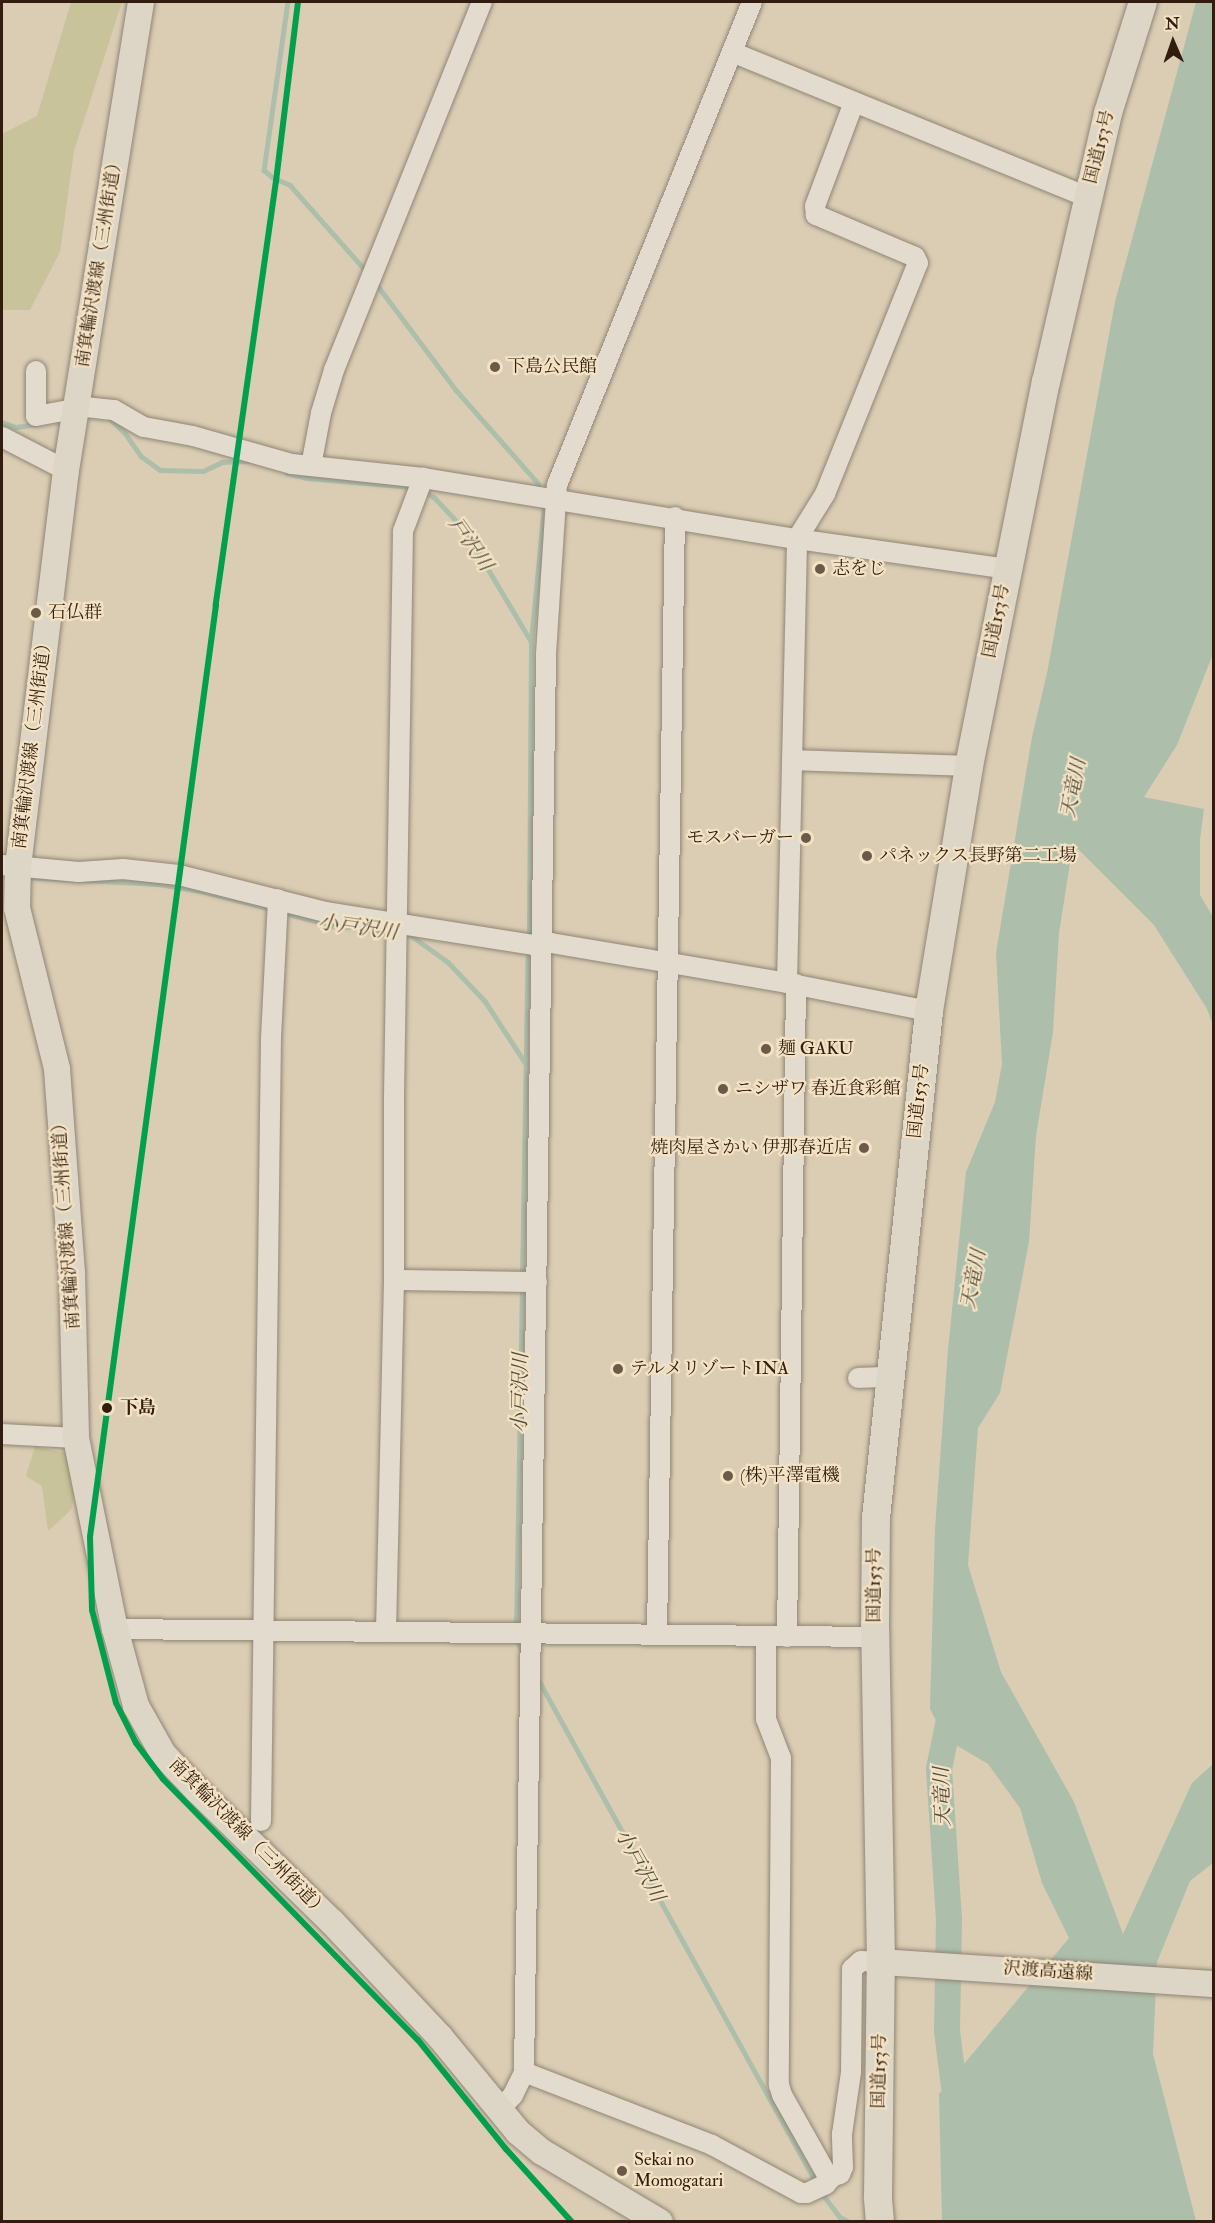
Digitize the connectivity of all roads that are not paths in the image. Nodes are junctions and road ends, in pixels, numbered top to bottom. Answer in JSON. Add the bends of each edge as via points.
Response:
{"nodes":[{"id":1,"x":141,"y":2,"type":"edge"},
{"id":2,"x":482,"y":2,"type":"edge"},
{"id":3,"x":752,"y":2,"type":"edge"},
{"id":4,"x":1143,"y":2,"type":"edge"},
{"id":5,"x":732,"y":52,"type":"junction"},
{"id":6,"x":854,"y":102,"type":"junction"},
{"id":7,"x":1088,"y":197,"type":"junction"},
{"id":8,"x":36,"y":371,"type":"dead end"},
{"id":9,"x":77,"y":409,"type":"junction"},
{"id":10,"x":2,"y":438,"type":"edge"},
{"id":11,"x":311,"y":466,"type":"junction"},
{"id":12,"x":66,"y":470,"type":"junction"},
{"id":13,"x":420,"y":486,"type":"junction"},
{"id":14,"x":556,"y":499,"type":"junction"},
{"id":15,"x":675,"y":518,"type":"junction"},
{"id":16,"x":798,"y":539,"type":"junction"},
{"id":17,"x":1008,"y":569,"type":"junction"},
{"id":18,"x":792,"y":760,"type":"junction"},
{"id":19,"x":969,"y":766,"type":"junction"},
{"id":20,"x":10,"y":868,"type":"edge"},
{"id":21,"x":277,"y":906,"type":"junction"},
{"id":22,"x":396,"y":930,"type":"junction"},
{"id":23,"x":543,"y":944,"type":"junction"},
{"id":24,"x":669,"y":963,"type":"junction"},
{"id":25,"x":792,"y":983,"type":"junction"},
{"id":26,"x":928,"y":1011,"type":"junction"},
{"id":27,"x":394,"y":1280,"type":"junction"},
{"id":28,"x":527,"y":1281,"type":"junction"},
{"id":29,"x":889,"y":1377,"type":"junction"},
{"id":30,"x":858,"y":1378,"type":"dead end"},
{"id":31,"x":2,"y":1434,"type":"edge"},
{"id":32,"x":76,"y":1438,"type":"junction"},
{"id":33,"x":115,"y":1629,"type":"junction"},
{"id":34,"x":262,"y":1629,"type":"junction"},
{"id":35,"x":386,"y":1632,"type":"junction"},
{"id":36,"x":521,"y":1633,"type":"junction"},
{"id":37,"x":657,"y":1635,"type":"junction"},
{"id":38,"x":766,"y":1637,"type":"junction"},
{"id":39,"x":787,"y":1637,"type":"junction"},
{"id":40,"x":875,"y":1637,"type":"junction"},
{"id":41,"x":261,"y":1821,"type":"dead end"},
{"id":42,"x":891,"y":1962,"type":"junction"},
{"id":43,"x":1214,"y":1984,"type":"edge"},
{"id":44,"x":524,"y":2072,"type":"junction"},
{"id":45,"x":500,"y":2109,"type":"junction"},
{"id":46,"x":824,"y":2184,"type":"junction"},
{"id":47,"x":660,"y":2222,"type":"edge"},
{"id":48,"x":880,"y":2222,"type":"edge"}],
"edges":[{"from":1,"to":9,"type":"main road","name":"南箕輪沢渡線（三州街道）"},
{"from":2,"to":11,"type":"street","via":[[334,370]]},
{"from":3,"to":5,"type":"street"},
{"from":4,"to":7,"type":"highway","name":"国道153号","via":[[1108,113]]},
{"from":5,"to":6,"type":"street"},
{"from":5,"to":14,"type":"street","via":[[557,484]]},
{"from":6,"to":7,"type":"street"},
{"from":6,"to":16,"type":"street","via":[[814,206],[816,215],[915,256],[918,263],[825,494]]},
{"from":7,"to":17,"type":"highway","name":"国道153号"},
{"from":8,"to":9,"type":"street","via":[[36,416]]},
{"from":9,"to":11,"type":"street","via":[[114,410],[144,427]]},
{"from":9,"to":12,"type":"main road","name":"南箕輪沢渡線（三州街道）"},
{"from":10,"to":12,"type":"street"},
{"from":11,"to":13,"type":"street"},
{"from":12,"to":20,"type":"main road","name":"南箕輪沢渡線（三州街道）"},
{"from":13,"to":14,"type":"street"},
{"from":13,"to":22,"type":"street","via":[[403,531]]},
{"from":14,"to":15,"type":"street"},
{"from":14,"to":23,"type":"street","via":[[546,654]]},
{"from":15,"to":16,"type":"street"},
{"from":15,"to":24,"type":"street"},
{"from":16,"to":17,"type":"street"},
{"from":16,"to":18,"type":"street"},
{"from":17,"to":19,"type":"highway","name":"国道153号"},
{"from":18,"to":19,"type":"street"},
{"from":18,"to":25,"type":"street"},
{"from":19,"to":26,"type":"highway","name":"国道153号"},
{"from":20,"to":21,"type":"street","via":[[79,872],[123,869],[179,875]]},
{"from":20,"to":32,"type":"main road","name":"南箕輪沢渡線（三州街道）","via":[[57,1069],[72,1272]]},
{"from":21,"to":22,"type":"street","via":[[325,912]]},
{"from":21,"to":34,"type":"street","via":[[271,1050]]},
{"from":22,"to":23,"type":"street"},
{"from":22,"to":27,"type":"street"},
{"from":23,"to":24,"type":"street"},
{"from":23,"to":28,"type":"street"},
{"from":24,"to":25,"type":"street"},
{"from":24,"to":37,"type":"street"},
{"from":25,"to":26,"type":"street"},
{"from":25,"to":39,"type":"street"},
{"from":26,"to":29,"type":"highway","name":"国道153号"},
{"from":27,"to":28,"type":"street"},
{"from":27,"to":35,"type":"street"},
{"from":28,"to":36,"type":"street"},
{"from":29,"to":30,"type":"street"},
{"from":29,"to":40,"type":"highway","name":"国道153号","via":[[876,1518]]},
{"from":31,"to":32,"type":"street"},
{"from":32,"to":33,"type":"main road","name":"南箕輪沢渡線（三州街道）"},
{"from":33,"to":34,"type":"street"},
{"from":33,"to":45,"type":"main road","name":"南箕輪沢渡線（三州街道）","via":[[136,1706],[163,1754],[332,1922],[440,2037]]},
{"from":34,"to":35,"type":"street"},
{"from":34,"to":41,"type":"street"},
{"from":35,"to":36,"type":"street"},
{"from":36,"to":37,"type":"street"},
{"from":36,"to":44,"type":"street","via":[[531,1654]]},
{"from":37,"to":38,"type":"street"},
{"from":38,"to":39,"type":"street"},
{"from":38,"to":46,"type":"street","via":[[766,1719],[781,1758],[779,2085],[825,2172]]},
{"from":39,"to":40,"type":"street"},
{"from":40,"to":42,"type":"highway","name":"国道153号"},
{"from":42,"to":43,"type":"main road","name":"沢渡高遠線"},
{"from":42,"to":46,"type":"street","via":[[861,1961],[852,1969],[851,2072],[842,2134],[843,2167],[840,2174]]},
{"from":42,"to":48,"type":"highway","name":"国道153号","via":[[879,2132]]},
{"from":44,"to":45,"type":"street","via":[[513,2095]]},
{"from":44,"to":46,"type":"street","via":[[712,2145],[801,2193]]},
{"from":45,"to":47,"type":"main road","name":"南箕輪沢渡線（三州街道）","via":[[518,2132],[542,2152]]}]}
